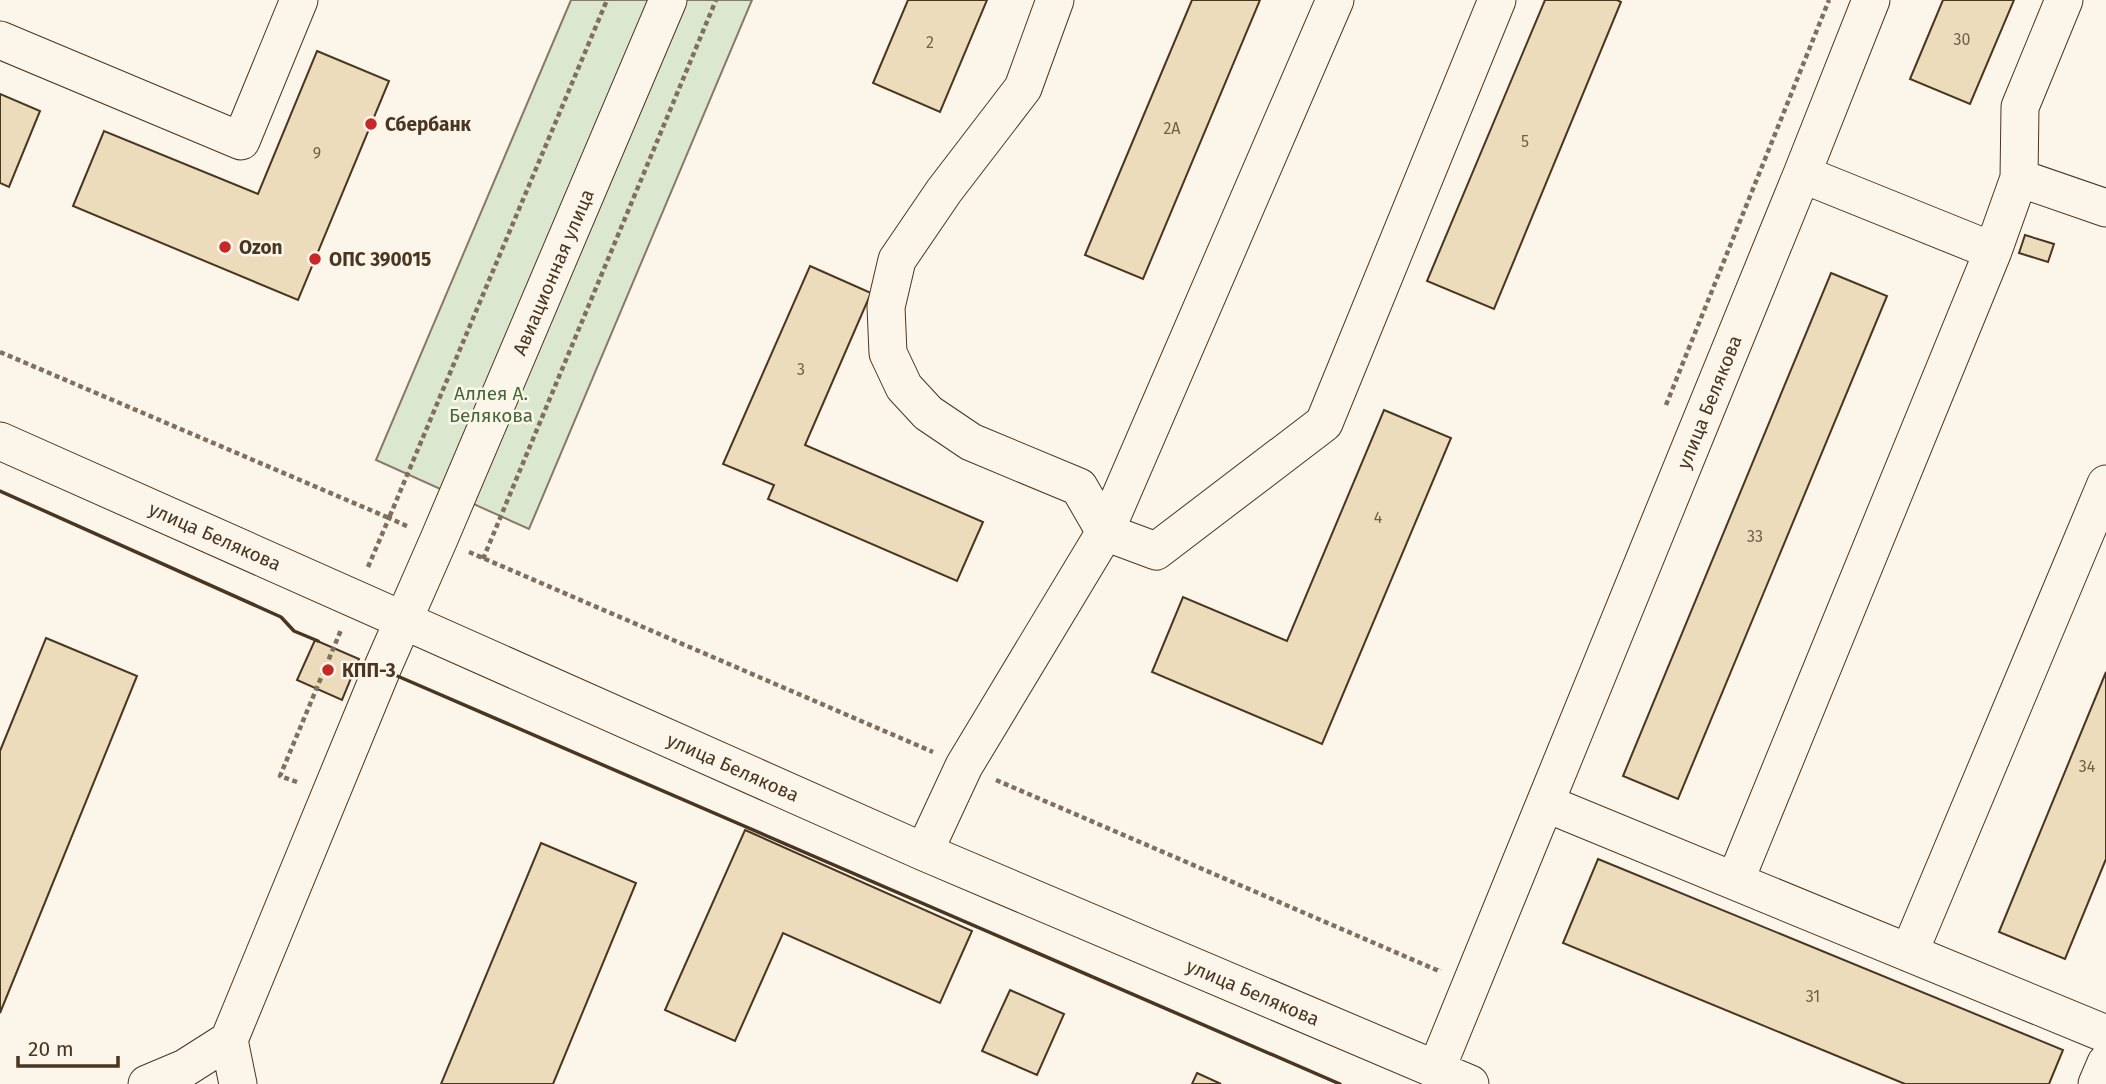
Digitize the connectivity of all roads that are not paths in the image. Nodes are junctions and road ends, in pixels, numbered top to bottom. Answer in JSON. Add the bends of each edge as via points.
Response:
{"nodes":[{"id":1,"x":299,"y":0,"type":"edge"},
{"id":2,"x":668,"y":0,"type":"edge"},
{"id":3,"x":1055,"y":0,"type":"edge"},
{"id":4,"x":1335,"y":0,"type":"edge"},
{"id":5,"x":1497,"y":0,"type":"edge"},
{"id":6,"x":1871,"y":0,"type":"edge"},
{"id":7,"x":2064,"y":0,"type":"edge"},
{"id":8,"x":0,"y":40,"type":"edge"},
{"id":9,"x":1802,"y":174,"type":"junction"},
{"id":10,"x":2020,"y":178,"type":"junction"},
{"id":11,"x":2106,"y":208,"type":"edge"},
{"id":12,"x":1993,"y":251,"type":"junction"},
{"id":13,"x":0,"y":441,"type":"edge"},
{"id":14,"x":2106,"y":484,"type":"edge"},
{"id":15,"x":1105,"y":532,"type":"junction"},
{"id":16,"x":403,"y":620,"type":"junction"},
{"id":17,"x":1545,"y":803,"type":"junction"},
{"id":18,"x":924,"y":852,"type":"junction"},
{"id":19,"x":1735,"y":881,"type":"junction"},
{"id":20,"x":1909,"y":953,"type":"junction"},
{"id":21,"x":2106,"y":1034,"type":"edge"},
{"id":22,"x":229,"y":1040,"type":"junction"},
{"id":23,"x":2106,"y":1063,"type":"edge"},
{"id":24,"x":1436,"y":1070,"type":"junction"},
{"id":25,"x":151,"y":1084,"type":"edge"},
{"id":26,"x":238,"y":1084,"type":"edge"},
{"id":27,"x":1470,"y":1084,"type":"edge"},
{"id":28,"x":2097,"y":1084,"type":"edge"}],
"edges":[{"from":1,"to":8,"type":"street","via":[[241,141]]},
{"from":2,"to":16,"type":"street","name":"Авиационная улица"},
{"from":3,"to":15,"type":"street","via":[[1023,88],[897,260],[886,307],[888,353],[904,387],[928,413],[971,442],[1079,487]]},
{"from":4,"to":15,"type":"street"},
{"from":5,"to":15,"type":"street","via":[[1324,424],[1156,551]]},
{"from":6,"to":9,"type":"street","name":"улица Белякова"},
{"from":7,"to":10,"type":"street","via":[[2020,107]]},
{"from":9,"to":12,"type":"street"},
{"from":9,"to":17,"type":"street","name":"улица Белякова"},
{"from":10,"to":11,"type":"street"},
{"from":10,"to":12,"type":"street"},
{"from":12,"to":19,"type":"street"},
{"from":13,"to":16,"type":"street","name":"улица Белякова"},
{"from":14,"to":20,"type":"street"},
{"from":15,"to":18,"type":"street","via":[[964,766]]},
{"from":16,"to":18,"type":"street","name":"улица Белякова"},
{"from":16,"to":22,"type":"street","name":"Авиационная улица"},
{"from":17,"to":19,"type":"street"},
{"from":17,"to":24,"type":"street","name":"улица Белякова"},
{"from":18,"to":24,"type":"street","name":"улица Белякова"},
{"from":19,"to":20,"type":"street"},
{"from":20,"to":21,"type":"street"},
{"from":22,"to":25,"type":"street"},
{"from":22,"to":26,"type":"street"},
{"from":23,"to":28,"type":"street"},
{"from":24,"to":27,"type":"street","name":"улица Белякова"}]}
